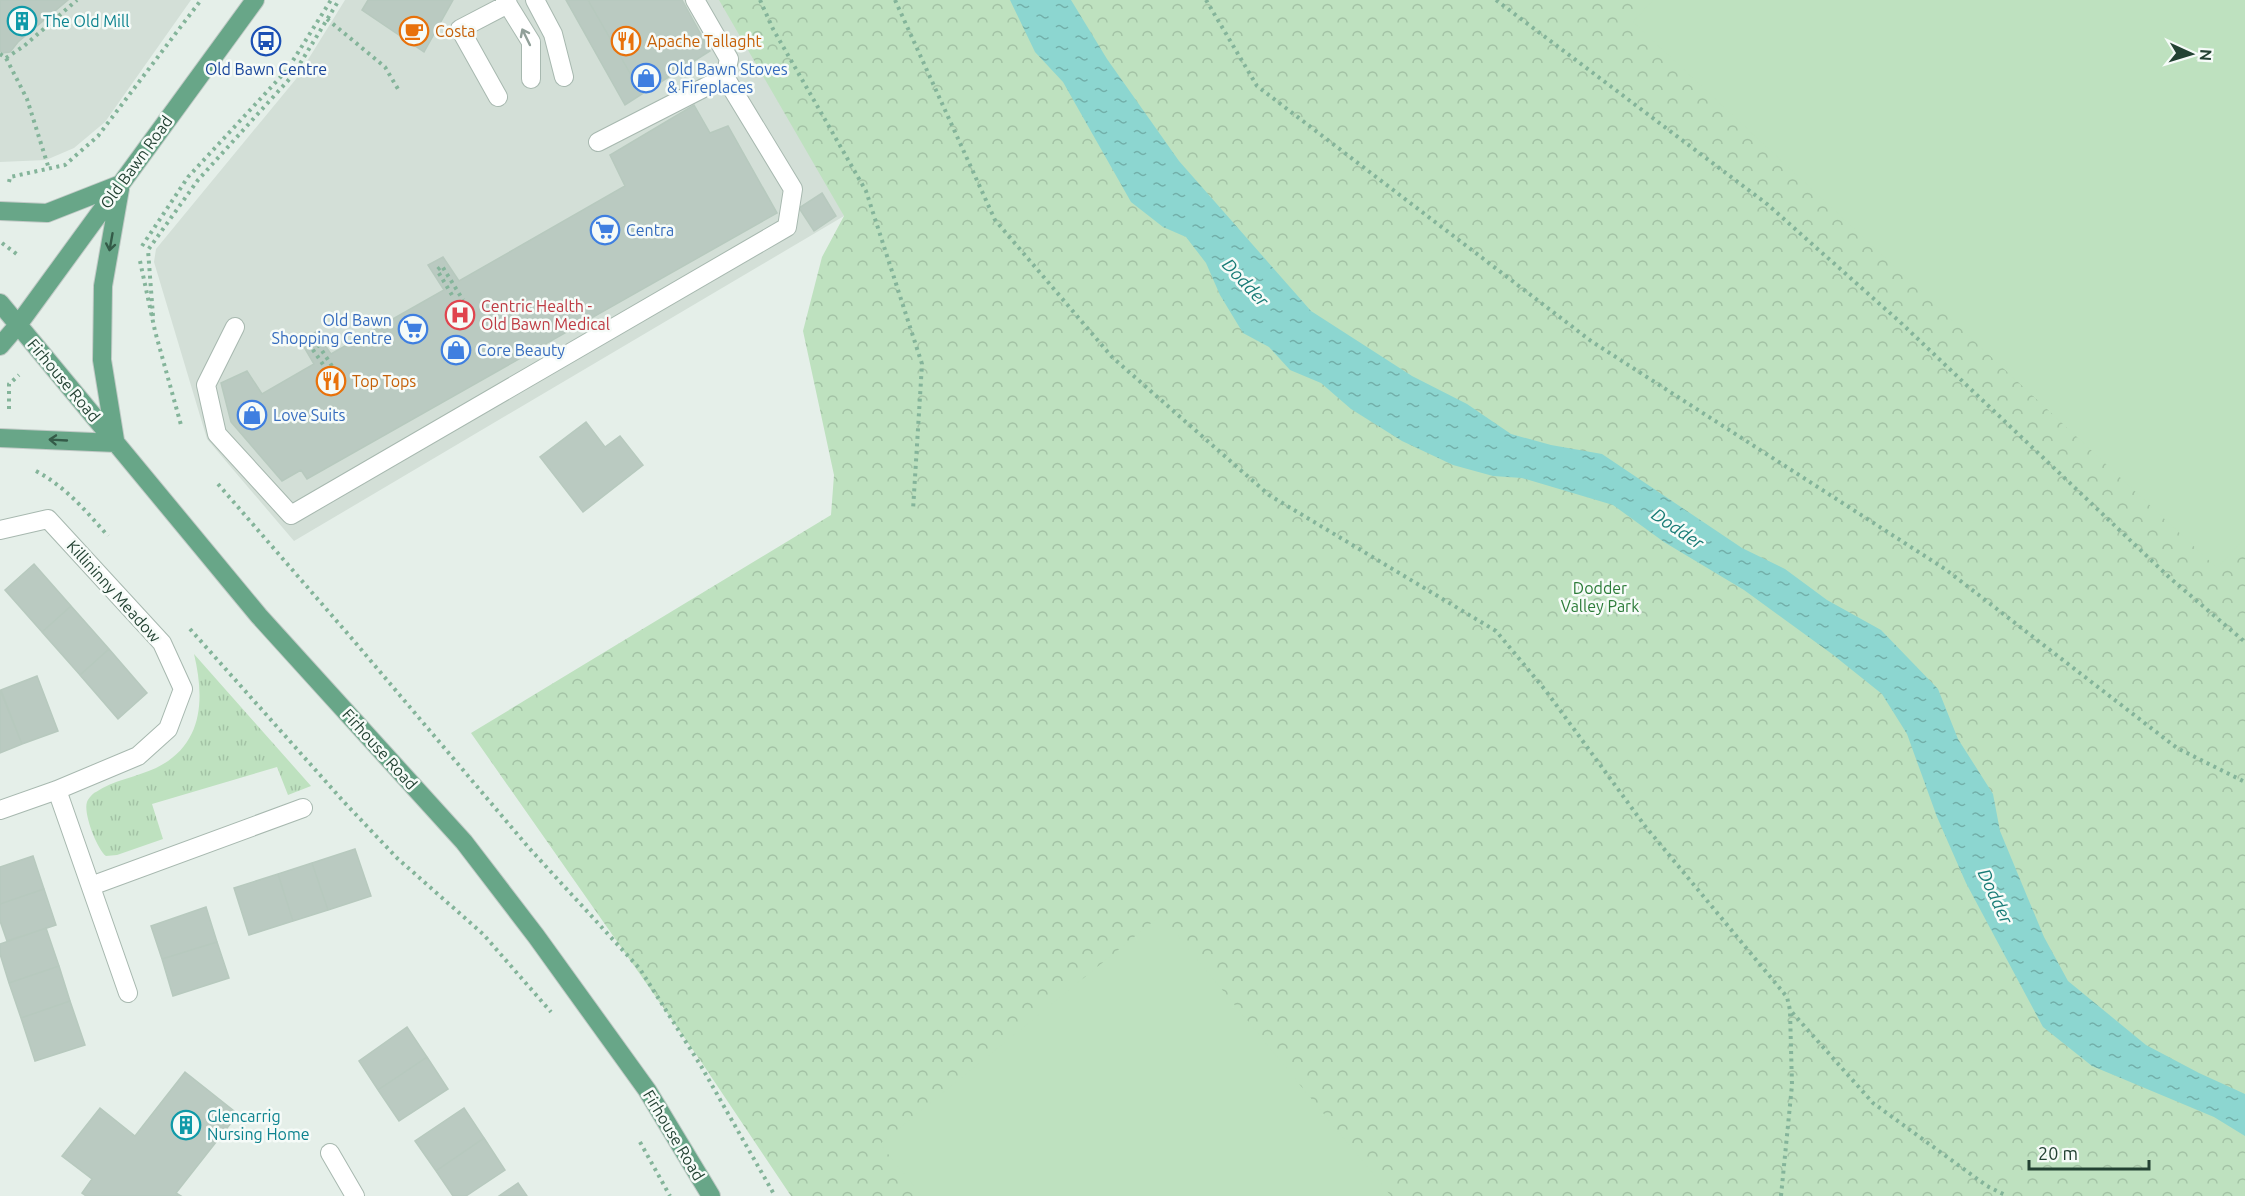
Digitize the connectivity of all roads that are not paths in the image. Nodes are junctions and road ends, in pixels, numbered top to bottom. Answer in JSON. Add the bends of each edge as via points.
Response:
{"nodes":[{"id":1,"x":255,"y":0,"type":"edge"},
{"id":2,"x":535,"y":0,"type":"edge"},
{"id":3,"x":695,"y":0,"type":"edge"},
{"id":4,"x":506,"y":2,"type":"edge"},
{"id":5,"x":564,"y":77,"type":"dead end"},
{"id":6,"x":725,"y":77,"type":"junction"},
{"id":7,"x":531,"y":79,"type":"dead end"},
{"id":8,"x":498,"y":97,"type":"dead end"},
{"id":9,"x":598,"y":142,"type":"dead end"},
{"id":10,"x":121,"y":184,"type":"junction"},
{"id":11,"x":0,"y":211,"type":"edge"},
{"id":12,"x":0,"y":303,"type":"edge"},
{"id":13,"x":18,"y":325,"type":"junction"},
{"id":14,"x":235,"y":327,"type":"dead end"},
{"id":15,"x":0,"y":346,"type":"edge"},
{"id":16,"x":0,"y":438,"type":"edge"},
{"id":17,"x":116,"y":443,"type":"junction"},
{"id":18,"x":0,"y":530,"type":"edge"},
{"id":19,"x":57,"y":790,"type":"junction"},
{"id":20,"x":303,"y":808,"type":"dead end"},
{"id":21,"x":0,"y":810,"type":"edge"},
{"id":22,"x":91,"y":886,"type":"junction"},
{"id":23,"x":128,"y":993,"type":"dead end"},
{"id":24,"x":330,"y":1154,"type":"dead end"},
{"id":25,"x":355,"y":1196,"type":"edge"},
{"id":26,"x":711,"y":1196,"type":"edge"}],
"edges":[{"from":1,"to":10,"type":"main road","name":"Old Bawn Road"},
{"from":2,"to":5,"type":"street","via":[[553,34]]},
{"from":3,"to":6,"type":"street","via":[[729,59]]},
{"from":7,"to":4,"type":"street","one_way":true,"via":[[531,42]]},
{"from":4,"to":8,"type":"street","via":[[460,29]]},
{"from":6,"to":9,"type":"street"},
{"from":6,"to":14,"type":"street","via":[[793,189],[787,227],[291,515],[217,434],[206,384]]},
{"from":10,"to":11,"type":"main road","via":[[47,213]]},
{"from":10,"to":13,"type":"main road","name":"Old Bawn Road"},
{"from":10,"to":17,"type":"main road","one_way":true,"via":[[103,286],[102,360]]},
{"from":12,"to":13,"type":"main road","name":"Firhouse Road"},
{"from":13,"to":15,"type":"main road","name":"Old Bawn Road"},
{"from":13,"to":17,"type":"main road","name":"Firhouse Road"},
{"from":17,"to":16,"type":"main road","one_way":true},
{"from":17,"to":26,"type":"main road","name":"Firhouse Road","via":[[259,615],[464,842],[647,1090]]},
{"from":18,"to":19,"type":"street","name":"Killininny Meadow","via":[[48,519],[162,643],[183,689],[168,729],[138,756]]},
{"from":19,"to":21,"type":"street","name":"Killininny Meadow"},
{"from":19,"to":22,"type":"street"},
{"from":20,"to":22,"type":"street"},
{"from":22,"to":23,"type":"street"},
{"from":24,"to":25,"type":"street"}]}
